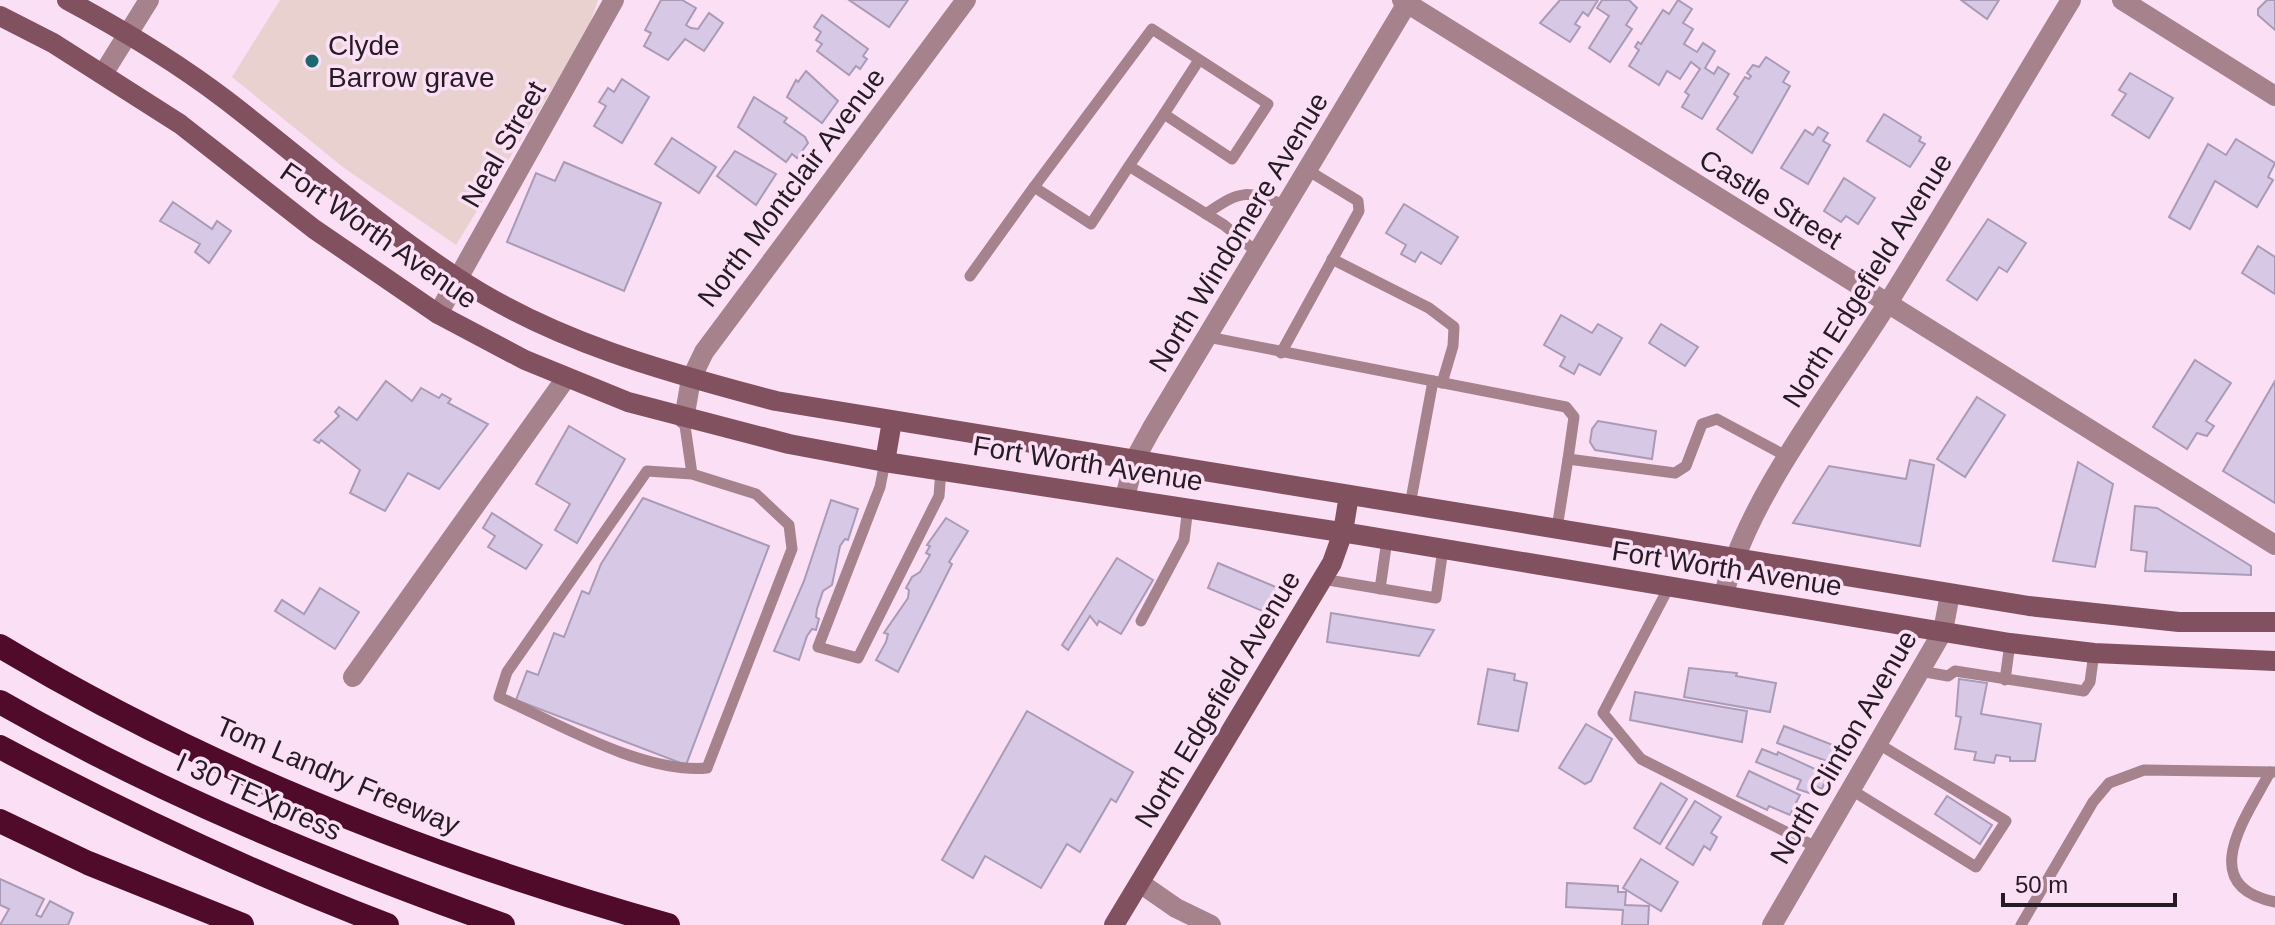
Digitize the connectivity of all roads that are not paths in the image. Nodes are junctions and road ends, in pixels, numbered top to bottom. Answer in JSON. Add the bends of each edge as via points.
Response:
{"nodes":[{"id":1,"x":149,"y":0,"type":"edge"},
{"id":2,"x":614,"y":0,"type":"edge"},
{"id":3,"x":966,"y":0,"type":"edge"},
{"id":4,"x":2071,"y":0,"type":"edge"},
{"id":5,"x":2122,"y":0,"type":"edge"},
{"id":6,"x":1406,"y":1,"type":"edge"},
{"id":7,"x":75,"y":2,"type":"edge"},
{"id":8,"x":0,"y":16,"type":"edge"},
{"id":9,"x":128,"y":33,"type":"junction"},
{"id":10,"x":1199,"y":60,"type":"junction"},
{"id":11,"x":103,"y":74,"type":"junction"},
{"id":12,"x":2275,"y":96,"type":"edge"},
{"id":13,"x":1164,"y":114,"type":"junction"},
{"id":14,"x":1129,"y":166,"type":"junction"},
{"id":15,"x":1309,"y":171,"type":"junction"},
{"id":16,"x":1034,"y":187,"type":"junction"},
{"id":17,"x":1287,"y":206,"type":"junction"},
{"id":18,"x":1206,"y":214,"type":"junction"},
{"id":19,"x":1258,"y":253,"type":"junction"},
{"id":20,"x":1332,"y":259,"type":"junction"},
{"id":21,"x":970,"y":276,"type":"dead end"},
{"id":22,"x":458,"y":279,"type":"junction"},
{"id":23,"x":1886,"y":305,"type":"junction"},
{"id":24,"x":438,"y":314,"type":"junction"},
{"id":25,"x":1208,"y":337,"type":"junction"},
{"id":26,"x":1281,"y":353,"type":"junction"},
{"id":27,"x":566,"y":378,"type":"junction"},
{"id":28,"x":691,"y":379,"type":"junction"},
{"id":29,"x":1438,"y":382,"type":"junction"},
{"id":30,"x":684,"y":419,"type":"junction"},
{"id":31,"x":892,"y":421,"type":"junction"},
{"id":32,"x":1788,"y":457,"type":"junction"},
{"id":33,"x":1135,"y":459,"type":"junction"},
{"id":34,"x":1568,"y":459,"type":"junction"},
{"id":35,"x":885,"y":462,"type":"junction"},
{"id":36,"x":941,"y":468,"type":"junction"},
{"id":37,"x":692,"y":474,"type":"junction"},
{"id":38,"x":1349,"y":495,"type":"junction"},
{"id":39,"x":1125,"y":497,"type":"junction"},
{"id":40,"x":1410,"y":505,"type":"junction"},
{"id":41,"x":1188,"y":507,"type":"junction"},
{"id":42,"x":1557,"y":528,"type":"junction"},
{"id":43,"x":1343,"y":532,"type":"junction"},
{"id":44,"x":1387,"y":540,"type":"junction"},
{"id":45,"x":2275,"y":545,"type":"edge"},
{"id":46,"x":1443,"y":549,"type":"junction"},
{"id":47,"x":1733,"y":556,"type":"junction"},
{"id":48,"x":1322,"y":579,"type":"junction"},
{"id":49,"x":1670,"y":585,"type":"junction"},
{"id":50,"x":1380,"y":589,"type":"junction"},
{"id":51,"x":1950,"y":594,"type":"junction"},
{"id":52,"x":1724,"y":595,"type":"junction"},
{"id":53,"x":1141,"y":621,"type":"dead end"},
{"id":54,"x":2275,"y":622,"type":"edge"},
{"id":55,"x":1943,"y":631,"type":"junction"},
{"id":56,"x":2010,"y":643,"type":"junction"},
{"id":57,"x":0,"y":646,"type":"edge"},
{"id":58,"x":2094,"y":653,"type":"junction"},
{"id":59,"x":2275,"y":661,"type":"edge"},
{"id":60,"x":1920,"y":671,"type":"junction"},
{"id":61,"x":353,"y":677,"type":"dead end"},
{"id":62,"x":2005,"y":680,"type":"junction"},
{"id":63,"x":0,"y":702,"type":"edge"},
{"id":64,"x":1877,"y":743,"type":"junction"},
{"id":65,"x":0,"y":747,"type":"edge"},
{"id":66,"x":2272,"y":772,"type":"edge"},
{"id":67,"x":1850,"y":789,"type":"junction"},
{"id":68,"x":0,"y":821,"type":"edge"},
{"id":69,"x":1816,"y":847,"type":"junction"},
{"id":70,"x":1140,"y":883,"type":"junction"},
{"id":71,"x":2275,"y":902,"type":"edge"},
{"id":72,"x":1118,"y":919,"type":"edge"},
{"id":73,"x":242,"y":925,"type":"edge"},
{"id":74,"x":387,"y":925,"type":"edge"},
{"id":75,"x":503,"y":925,"type":"edge"},
{"id":76,"x":668,"y":925,"type":"edge"},
{"id":77,"x":1211,"y":925,"type":"edge"},
{"id":78,"x":1772,"y":925,"type":"edge"},
{"id":79,"x":2021,"y":925,"type":"edge"}],
"edges":[{"from":1,"to":9,"type":"street"},
{"from":2,"to":22,"type":"street","name":"Neal Street"},
{"from":3,"to":28,"type":"street","name":"North Montclair Avenue","via":[[761,271]]},
{"from":4,"to":23,"type":"street","name":"North Edgefield Avenue"},
{"from":5,"to":12,"type":"street"},
{"from":6,"to":15,"type":"street","name":"North Windomere Avenue"},
{"from":6,"to":23,"type":"street","name":"Castle Street"},
{"from":7,"to":9,"type":"main road","name":"Fort Worth Avenue"},
{"from":8,"to":11,"type":"main road","name":"Fort Worth Avenue"},
{"from":9,"to":11,"type":"street"},
{"from":9,"to":22,"type":"main road","name":"Fort Worth Avenue","via":[[224,99]]},
{"from":10,"to":13,"type":"lane"},
{"from":10,"to":13,"type":"lane","via":[[1268,104],[1232,159]]},
{"from":10,"to":16,"type":"lane","via":[[1152,29]]},
{"from":11,"to":24,"type":"main road","name":"Fort Worth Avenue","via":[[180,124],[314,229]]},
{"from":13,"to":14,"type":"lane"},
{"from":14,"to":16,"type":"lane","via":[[1091,224]]},
{"from":14,"to":18,"type":"lane"},
{"from":15,"to":17,"type":"street","name":"North Windomere Avenue"},
{"from":15,"to":20,"type":"lane","via":[[1358,201],[1359,211]]},
{"from":16,"to":21,"type":"lane"},
{"from":17,"to":18,"type":"lane","via":[[1259,195],[1234,195]]},
{"from":17,"to":19,"type":"street","name":"North Windomere Avenue"},
{"from":18,"to":19,"type":"lane"},
{"from":19,"to":25,"type":"street","name":"North Windomere Avenue"},
{"from":20,"to":26,"type":"lane"},
{"from":20,"to":29,"type":"lane","via":[[1429,308],[1454,327],[1453,346]]},
{"from":22,"to":24,"type":"street","name":"Neal Street"},
{"from":22,"to":28,"type":"main road","name":"Fort Worth Avenue","via":[[573,338]]},
{"from":23,"to":32,"type":"street","name":"North Edgefield Avenue"},
{"from":23,"to":45,"type":"street","name":"Castle Street"},
{"from":24,"to":27,"type":"main road","name":"Fort Worth Avenue"},
{"from":25,"to":26,"type":"lane"},
{"from":25,"to":33,"type":"street","name":"North Windomere Avenue"},
{"from":26,"to":29,"type":"lane"},
{"from":27,"to":30,"type":"main road","name":"Fort Worth Avenue"},
{"from":27,"to":61,"type":"street"},
{"from":28,"to":30,"type":"street","name":"North Montclair Avenue"},
{"from":28,"to":31,"type":"main road","name":"Fort Worth Avenue","via":[[776,401]]},
{"from":29,"to":34,"type":"lane","via":[[1566,407],[1574,417]]},
{"from":29,"to":40,"type":"lane"},
{"from":30,"to":35,"type":"main road","name":"Fort Worth Avenue"},
{"from":30,"to":37,"type":"lane"},
{"from":31,"to":33,"type":"main road","name":"Fort Worth Avenue"},
{"from":31,"to":35,"type":"main road"},
{"from":32,"to":34,"type":"lane","via":[[1717,419],[1702,424],[1686,466],[1675,473]]},
{"from":32,"to":47,"type":"street","name":"North Edgefield Avenue"},
{"from":33,"to":38,"type":"main road","name":"Fort Worth Avenue"},
{"from":33,"to":39,"type":"street","name":"North Windomere Avenue"},
{"from":34,"to":42,"type":"lane"},
{"from":35,"to":36,"type":"main road","name":"Fort Worth Avenue"},
{"from":35,"to":36,"type":"lane","via":[[818,647],[858,658],[939,496]]},
{"from":36,"to":39,"type":"main road","name":"Fort Worth Avenue"},
{"from":37,"to":37,"type":"lane","via":[[647,471],[507,672],[499,697],[623,752],[684,770],[707,768],[792,549],[789,525],[756,494]]},
{"from":38,"to":40,"type":"main road","name":"Fort Worth Avenue"},
{"from":38,"to":43,"type":"main road","name":"North Edgefield Avenue"},
{"from":39,"to":41,"type":"main road","name":"Fort Worth Avenue"},
{"from":40,"to":42,"type":"main road","name":"Fort Worth Avenue"},
{"from":41,"to":43,"type":"main road","name":"Fort Worth Avenue"},
{"from":41,"to":53,"type":"lane","via":[[1184,540]]},
{"from":42,"to":47,"type":"main road","name":"Fort Worth Avenue"},
{"from":43,"to":44,"type":"main road","name":"Fort Worth Avenue"},
{"from":43,"to":48,"type":"main road","name":"North Edgefield Avenue"},
{"from":44,"to":46,"type":"main road","name":"Fort Worth Avenue"},
{"from":44,"to":50,"type":"lane"},
{"from":46,"to":49,"type":"main road","name":"Fort Worth Avenue"},
{"from":46,"to":50,"type":"lane","via":[[1436,598]]},
{"from":47,"to":51,"type":"main road","name":"Fort Worth Avenue"},
{"from":47,"to":52,"type":"street","name":"North Edgefield Avenue"},
{"from":48,"to":50,"type":"lane"},
{"from":48,"to":70,"type":"main road","name":"North Edgefield Avenue"},
{"from":49,"to":52,"type":"main road","name":"Fort Worth Avenue"},
{"from":49,"to":69,"type":"lane","via":[[1603,713],[1641,759]]},
{"from":51,"to":54,"type":"main road","name":"Fort Worth Avenue","via":[[2179,622]]},
{"from":51,"to":55,"type":"street","name":"North Clinton Avenue"},
{"from":52,"to":55,"type":"main road","name":"Fort Worth Avenue"},
{"from":55,"to":56,"type":"main road","name":"Fort Worth Avenue"},
{"from":55,"to":60,"type":"street","name":"North Clinton Avenue"},
{"from":56,"to":58,"type":"main road","name":"Fort Worth Avenue"},
{"from":56,"to":62,"type":"lane"},
{"from":57,"to":76,"type":"highway","name":"Tom Landry Freeway","via":[[145,723],[344,814],[489,870]]},
{"from":58,"to":59,"type":"main road","name":"Fort Worth Avenue"},
{"from":58,"to":62,"type":"lane","via":[[2084,691]]},
{"from":60,"to":62,"type":"lane"},
{"from":60,"to":64,"type":"street","name":"North Clinton Avenue"},
{"from":63,"to":75,"type":"highway","name":"I 30 TEXpress","via":[[259,833]]},
{"from":64,"to":67,"type":"street","name":"North Clinton Avenue"},
{"from":64,"to":67,"type":"lane","via":[[2006,821],[1976,867]]},
{"from":65,"to":74,"type":"highway","via":[[222,858]]},
{"from":66,"to":71,"type":"lane","via":[[2233,842],[2230,860],[2235,879],[2248,893]]},
{"from":66,"to":79,"type":"lane","via":[[2144,770],[2109,783]]},
{"from":67,"to":69,"type":"street","name":"North Clinton Avenue"},
{"from":68,"to":73,"type":"highway"},
{"from":69,"to":78,"type":"street","name":"North Clinton Avenue"},
{"from":70,"to":72,"type":"main road","name":"North Edgefield Avenue"},
{"from":70,"to":77,"type":"street"}]}
